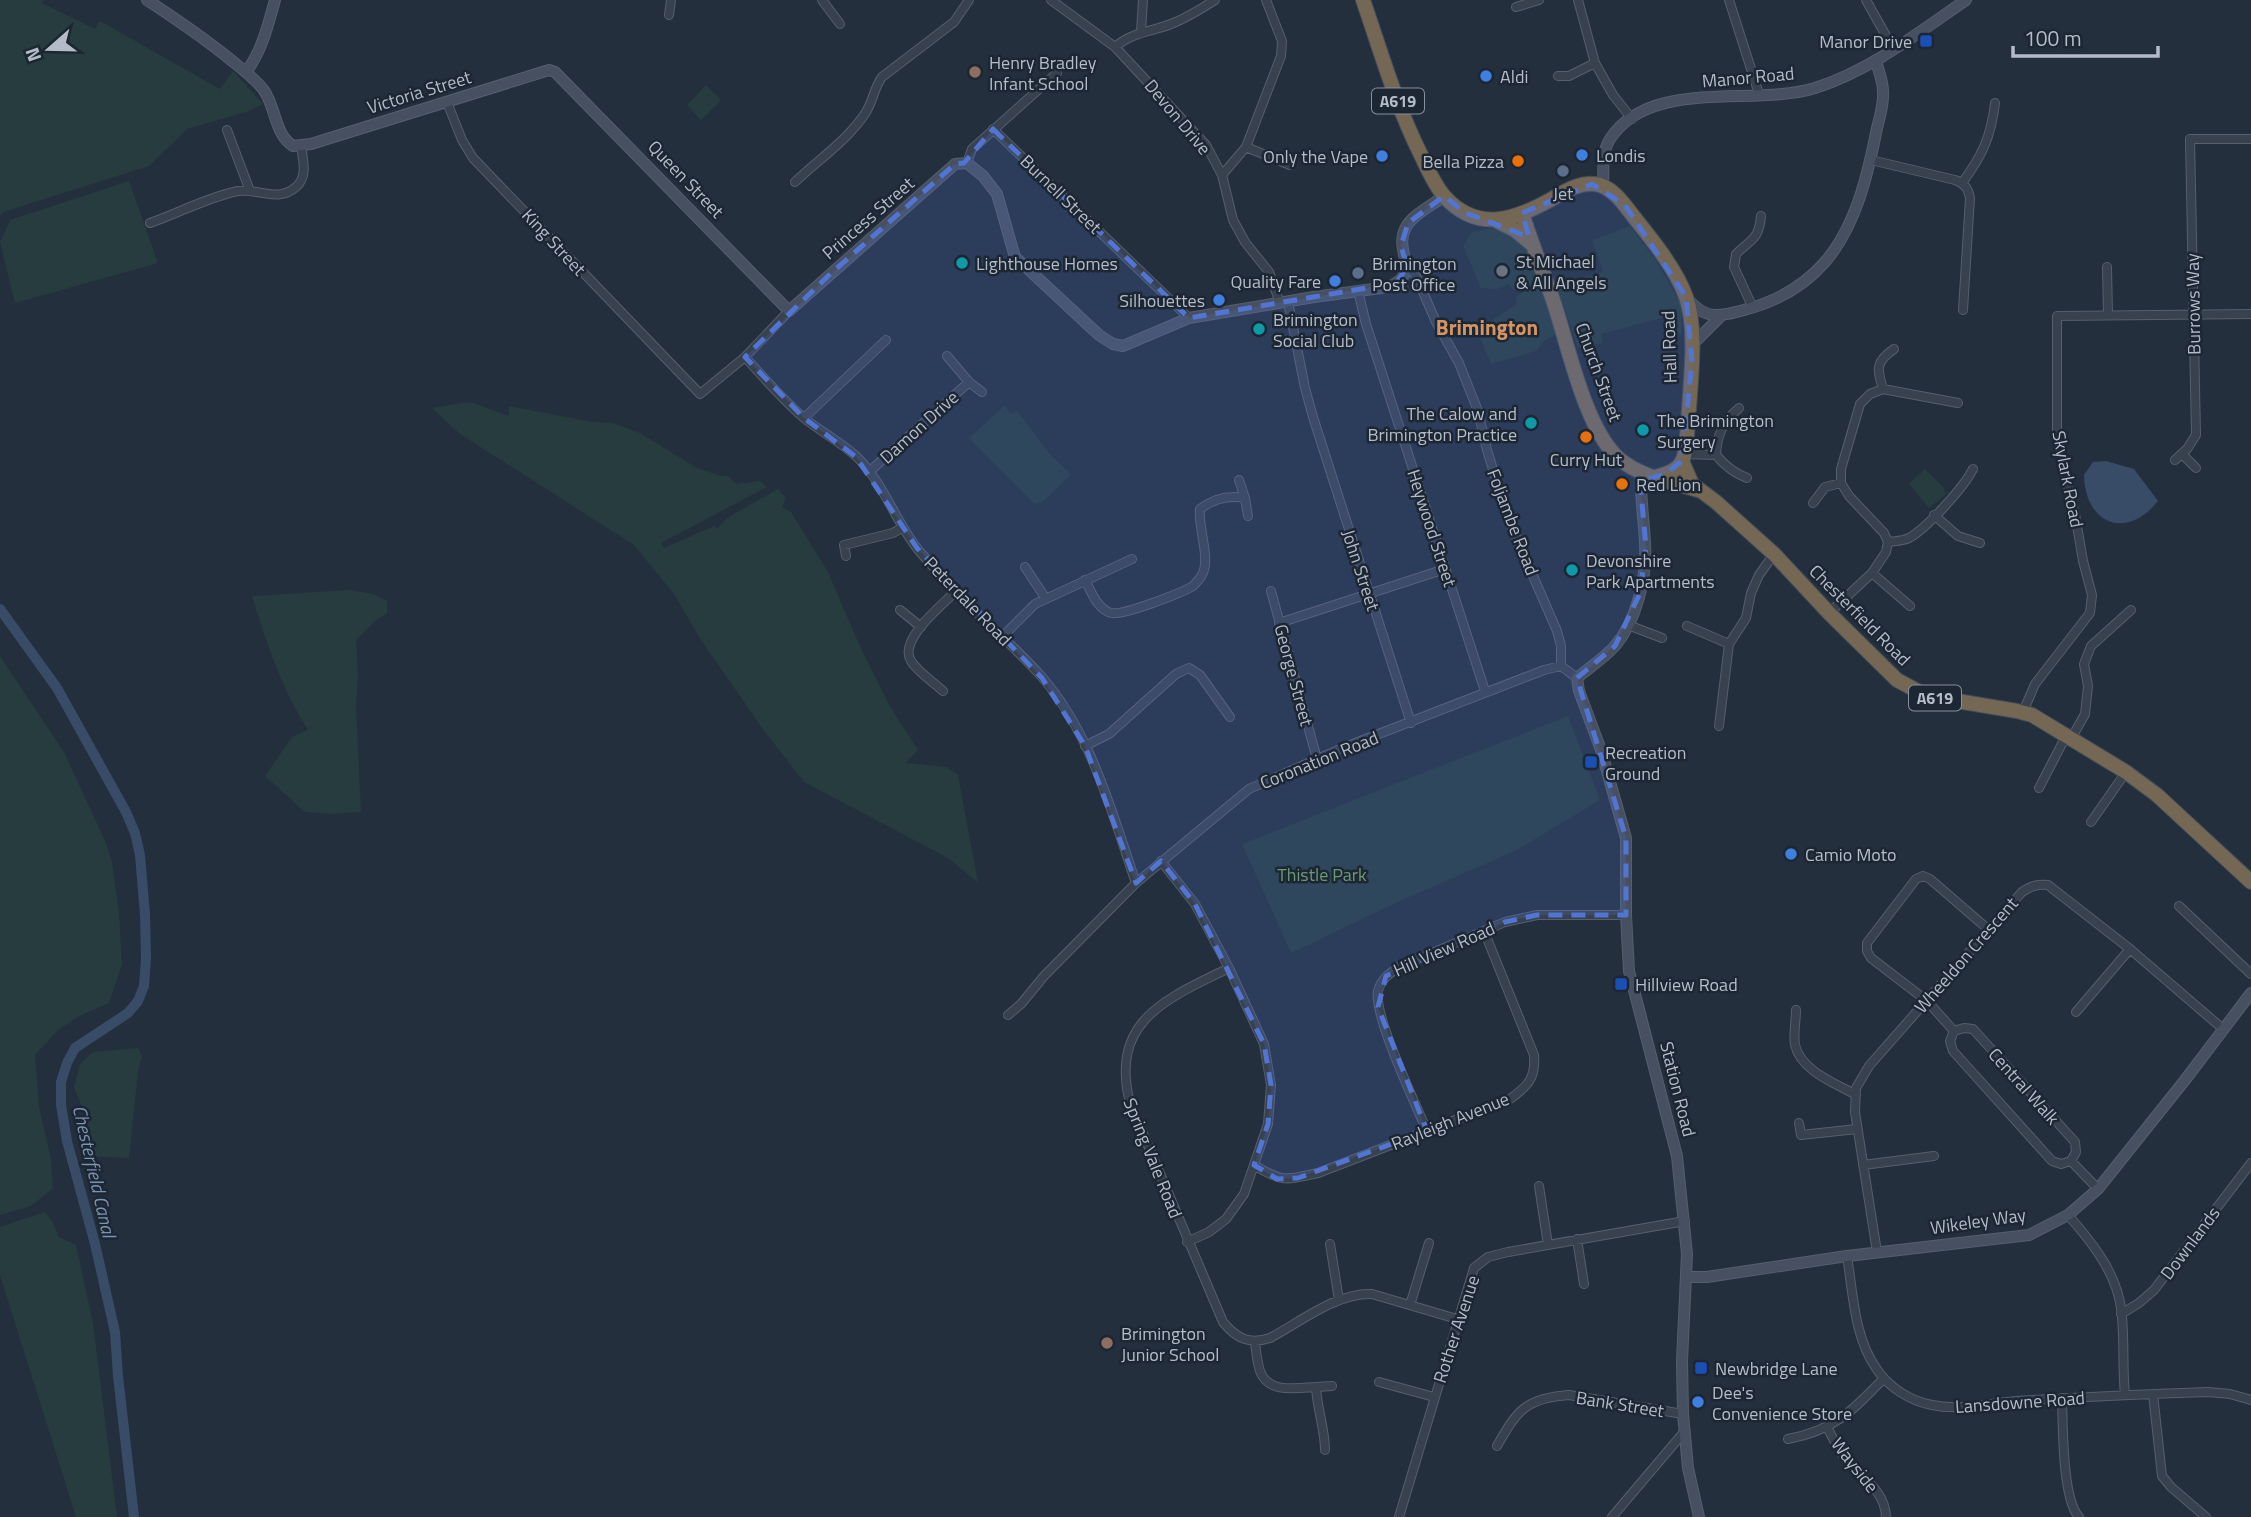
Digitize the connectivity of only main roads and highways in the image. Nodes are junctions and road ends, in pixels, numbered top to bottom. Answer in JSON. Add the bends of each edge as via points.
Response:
{"nodes":[{"id":1,"x":1363,"y":0,"type":"edge"},
{"id":2,"x":1522,"y":213,"type":"junction"},
{"id":3,"x":1497,"y":220,"type":"junction"},
{"id":4,"x":1534,"y":245,"type":"junction"},
{"id":5,"x":1683,"y":458,"type":"junction"},
{"id":6,"x":1648,"y":475,"type":"junction"},
{"id":7,"x":1699,"y":490,"type":"junction"},
{"id":8,"x":2251,"y":882,"type":"edge"}],
"edges":[{"from":1,"to":3,"type":"highway","number":"A619","via":[[1407,127],[1430,174],[1444,196],[1466,213]]},
{"from":2,"to":3,"type":"highway"},
{"from":2,"to":4,"type":"highway","name":"Church Street","number":"A619"},
{"from":2,"to":5,"type":"highway","name":"Hall Road","via":[[1578,186],[1603,186],[1616,195],[1651,239],[1686,297],[1690,312],[1692,346]]},
{"from":3,"to":4,"type":"highway","number":"A619"},
{"from":4,"to":6,"type":"highway","name":"Church Street","number":"A619","via":[[1600,433],[1616,455]]},
{"from":5,"to":6,"type":"highway","via":[[1674,470]]},
{"from":5,"to":7,"type":"highway","name":"Chesterfield Road","number":"A619","via":[[1692,484]]},
{"from":6,"to":7,"type":"highway","name":"Church Street","number":"A619"},
{"from":7,"to":8,"type":"highway","name":"Chesterfield Road","number":"A619","via":[[1774,554],[1897,680],[1927,696],[2032,715],[2157,795]]}]}
